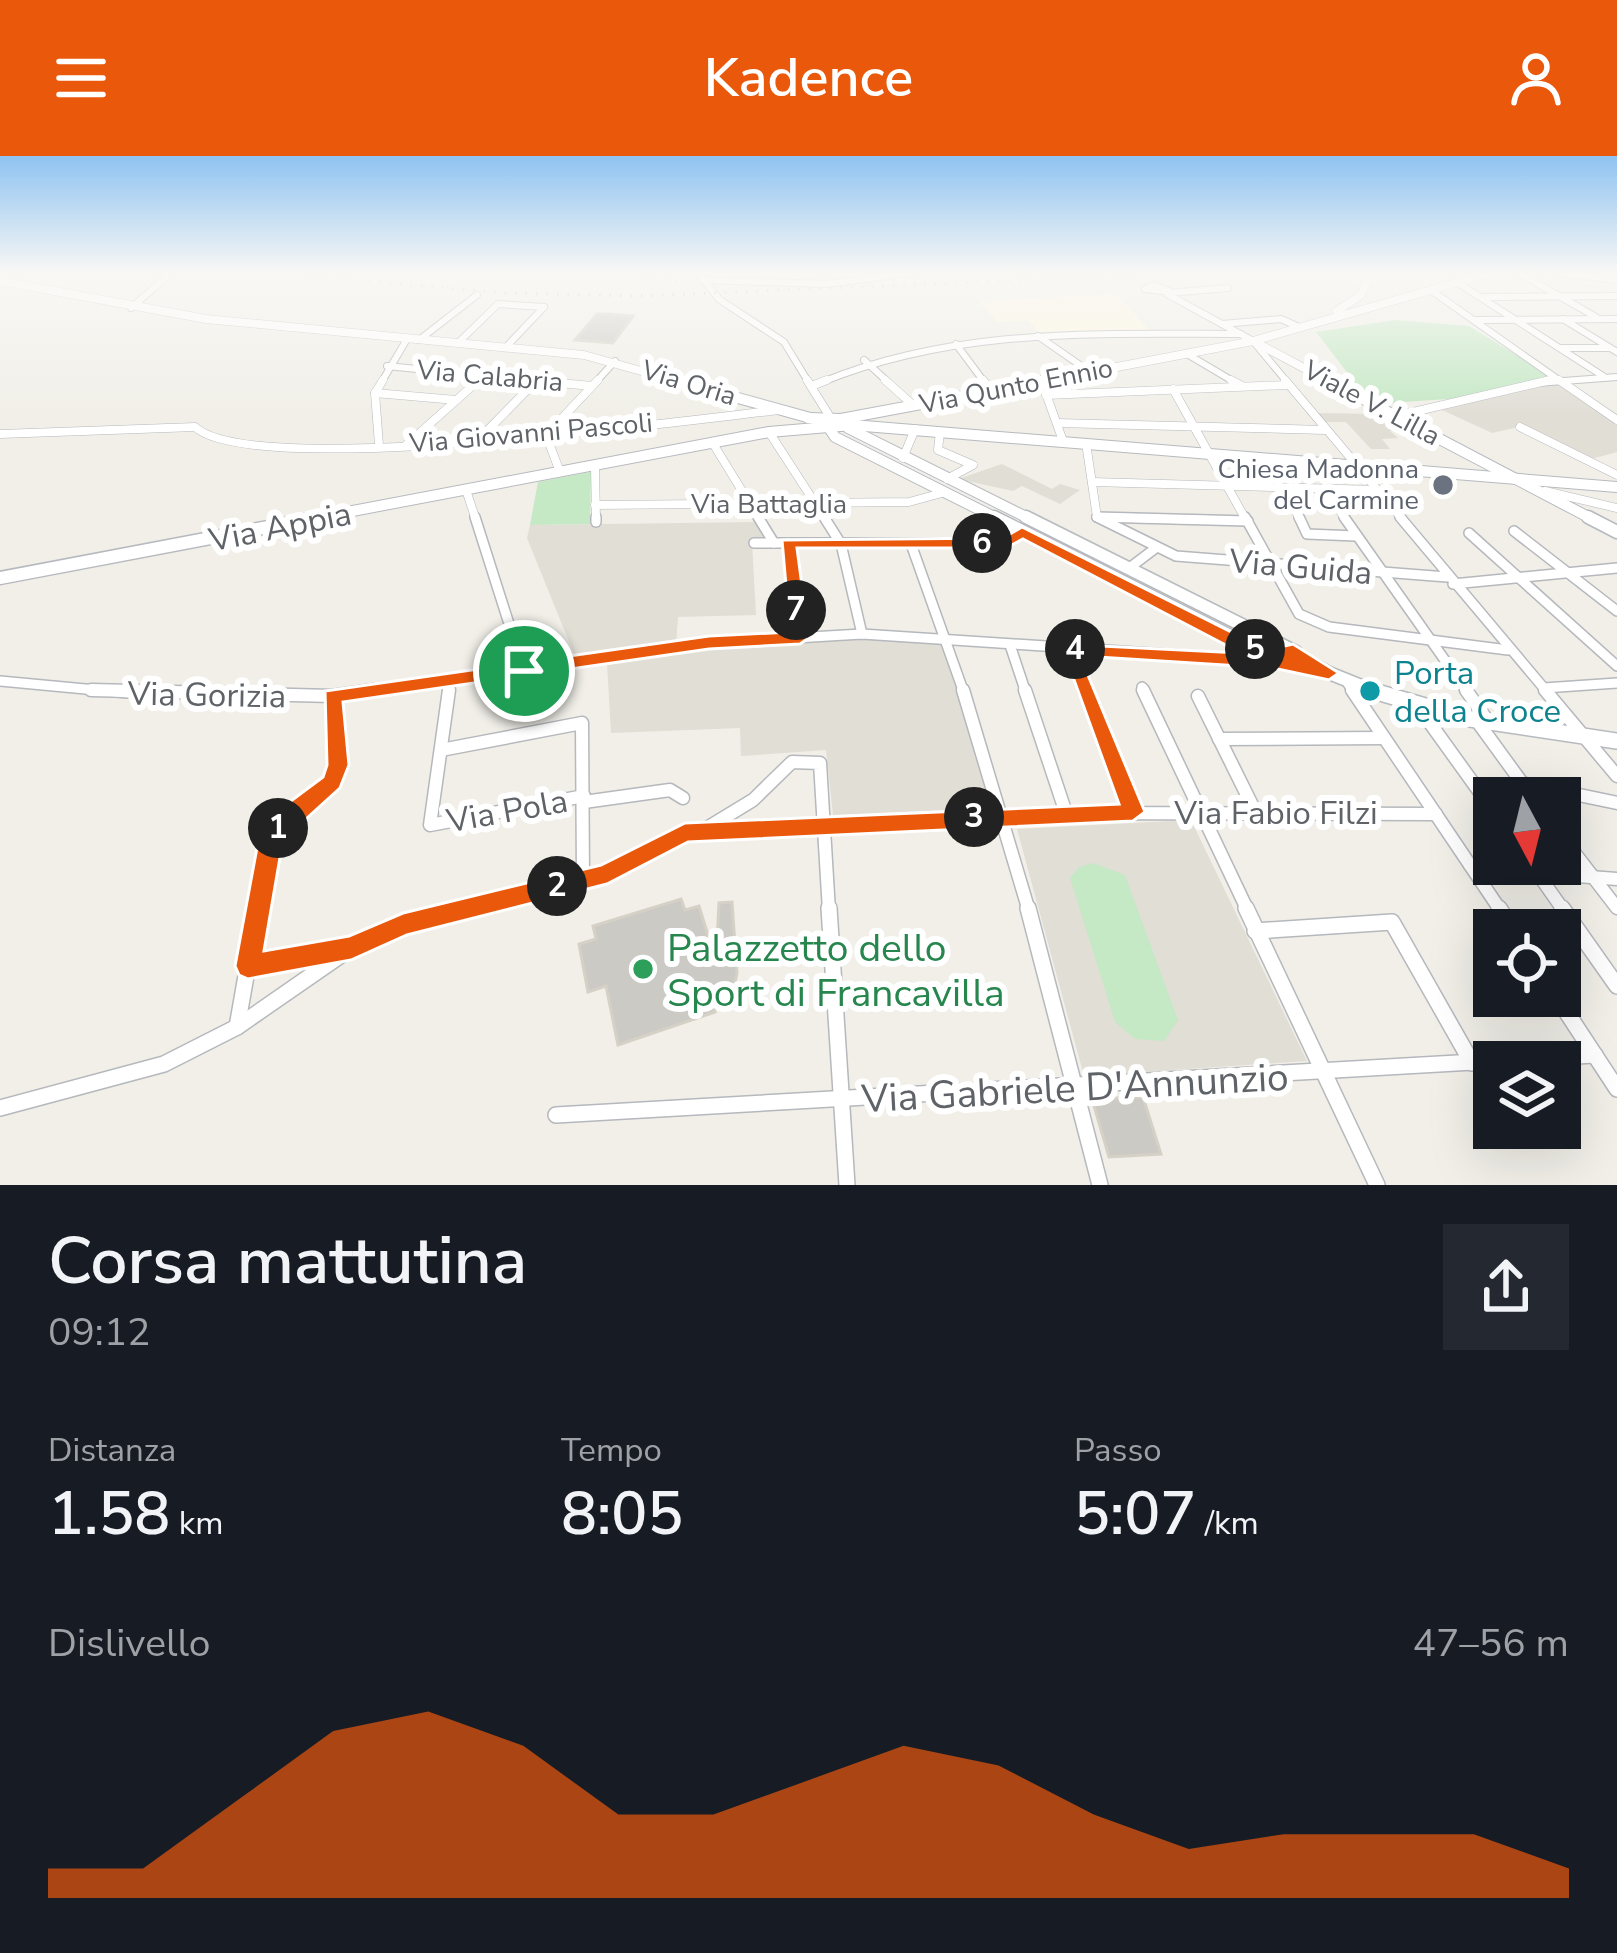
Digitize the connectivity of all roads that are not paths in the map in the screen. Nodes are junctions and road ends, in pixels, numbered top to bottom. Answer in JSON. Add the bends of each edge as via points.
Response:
{"nodes":[{"id":1,"x":238,"y":320,"type":"edge"},
{"id":2,"x":445,"y":320,"type":"edge"},
{"id":3,"x":482,"y":320,"type":"edge"},
{"id":4,"x":532,"y":320,"type":"edge"},
{"id":5,"x":756,"y":320,"type":"edge"},
{"id":6,"x":1215,"y":320,"type":"edge"},
{"id":7,"x":1287,"y":320,"type":"edge"},
{"id":8,"x":1287,"y":320,"type":"edge"},
{"id":9,"x":1324,"y":320,"type":"edge"},
{"id":10,"x":1474,"y":320,"type":"edge"},
{"id":11,"x":1514,"y":320,"type":"edge"},
{"id":12,"x":1565,"y":320,"type":"edge"},
{"id":13,"x":1222,"y":324,"type":"junction"},
{"id":14,"x":1299,"y":327,"type":"junction"},
{"id":15,"x":1036,"y":334,"type":"junction"},
{"id":16,"x":1248,"y":337,"type":"junction"},
{"id":17,"x":407,"y":339,"type":"junction"},
{"id":18,"x":419,"y":340,"type":"junction"},
{"id":19,"x":458,"y":343,"type":"junction"},
{"id":20,"x":956,"y":344,"type":"junction"},
{"id":21,"x":505,"y":348,"type":"junction"},
{"id":22,"x":1559,"y":348,"type":"junction"},
{"id":23,"x":1615,"y":349,"type":"edge"},
{"id":24,"x":1187,"y":354,"type":"junction"},
{"id":25,"x":864,"y":360,"type":"junction"},
{"id":26,"x":615,"y":361,"type":"junction"},
{"id":27,"x":387,"y":366,"type":"junction"},
{"id":28,"x":1090,"y":372,"type":"junction"},
{"id":29,"x":483,"y":376,"type":"junction"},
{"id":30,"x":1605,"y":377,"type":"junction"},
{"id":31,"x":1557,"y":378,"type":"junction"},
{"id":32,"x":1617,"y":380,"type":"edge"},
{"id":33,"x":536,"y":381,"type":"junction"},
{"id":34,"x":1041,"y":381,"type":"junction"},
{"id":35,"x":814,"y":385,"type":"junction"},
{"id":36,"x":1286,"y":385,"type":"junction"},
{"id":37,"x":592,"y":386,"type":"junction"},
{"id":38,"x":1243,"y":386,"type":"junction"},
{"id":39,"x":1173,"y":389,"type":"junction"},
{"id":40,"x":991,"y":391,"type":"junction"},
{"id":41,"x":375,"y":393,"type":"junction"},
{"id":42,"x":1046,"y":395,"type":"junction"},
{"id":43,"x":456,"y":400,"type":"junction"},
{"id":44,"x":913,"y":405,"type":"junction"},
{"id":45,"x":780,"y":410,"type":"junction"},
{"id":46,"x":1396,"y":416,"type":"junction"},
{"id":47,"x":1617,"y":420,"type":"edge"},
{"id":48,"x":830,"y":421,"type":"junction"},
{"id":49,"x":1057,"y":423,"type":"junction"},
{"id":50,"x":1197,"y":427,"type":"junction"},
{"id":51,"x":1520,"y":427,"type":"dead end"},
{"id":52,"x":915,"y":429,"type":"junction"},
{"id":53,"x":1325,"y":430,"type":"junction"},
{"id":54,"x":940,"y":431,"type":"junction"},
{"id":55,"x":769,"y":432,"type":"junction"},
{"id":56,"x":0,"y":434,"type":"edge"},
{"id":57,"x":546,"y":435,"type":"junction"},
{"id":58,"x":1064,"y":441,"type":"junction"},
{"id":59,"x":712,"y":442,"type":"junction"},
{"id":60,"x":475,"y":443,"type":"junction"},
{"id":61,"x":1086,"y":443,"type":"junction"},
{"id":62,"x":379,"y":445,"type":"junction"},
{"id":63,"x":405,"y":446,"type":"junction"},
{"id":64,"x":1211,"y":453,"type":"junction"},
{"id":65,"x":903,"y":458,"type":"junction"},
{"id":66,"x":595,"y":465,"type":"junction"},
{"id":67,"x":1355,"y":465,"type":"junction"},
{"id":68,"x":560,"y":472,"type":"junction"},
{"id":69,"x":1617,"y":476,"type":"edge"},
{"id":70,"x":1514,"y":478,"type":"junction"},
{"id":71,"x":1092,"y":482,"type":"junction"},
{"id":72,"x":944,"y":486,"type":"junction"},
{"id":73,"x":1229,"y":486,"type":"junction"},
{"id":74,"x":1617,"y":487,"type":"edge"},
{"id":75,"x":1285,"y":488,"type":"junction"},
{"id":76,"x":1324,"y":488,"type":"junction"},
{"id":77,"x":1535,"y":489,"type":"junction"},
{"id":78,"x":466,"y":490,"type":"junction"},
{"id":79,"x":1376,"y":490,"type":"junction"},
{"id":80,"x":753,"y":504,"type":"junction"},
{"id":81,"x":820,"y":504,"type":"junction"},
{"id":82,"x":595,"y":506,"type":"junction"},
{"id":83,"x":1617,"y":508,"type":"edge"},
{"id":84,"x":1097,"y":517,"type":"junction"},
{"id":85,"x":1248,"y":521,"type":"junction"},
{"id":86,"x":596,"y":522,"type":"dead end"},
{"id":87,"x":1022,"y":532,"type":"junction"},
{"id":88,"x":1514,"y":532,"type":"dead end"},
{"id":89,"x":1617,"y":532,"type":"edge"},
{"id":90,"x":1469,"y":533,"type":"dead end"},
{"id":91,"x":1356,"y":536,"type":"junction"},
{"id":92,"x":774,"y":543,"type":"junction"},
{"id":93,"x":788,"y":543,"type":"junction"},
{"id":94,"x":754,"y":544,"type":"dead end"},
{"id":95,"x":841,"y":544,"type":"junction"},
{"id":96,"x":911,"y":544,"type":"junction"},
{"id":97,"x":1157,"y":547,"type":"junction"},
{"id":98,"x":1272,"y":563,"type":"junction"},
{"id":99,"x":1617,"y":568,"type":"edge"},
{"id":100,"x":1128,"y":569,"type":"junction"},
{"id":101,"x":1382,"y":573,"type":"junction"},
{"id":102,"x":1568,"y":573,"type":"junction"},
{"id":103,"x":0,"y":578,"type":"edge"},
{"id":104,"x":1519,"y":578,"type":"junction"},
{"id":105,"x":1450,"y":580,"type":"junction"},
{"id":106,"x":1617,"y":611,"type":"edge"},
{"id":107,"x":862,"y":634,"type":"junction"},
{"id":108,"x":800,"y":638,"type":"junction"},
{"id":109,"x":949,"y":640,"type":"junction"},
{"id":110,"x":1429,"y":640,"type":"junction"},
{"id":111,"x":1010,"y":645,"type":"junction"},
{"id":112,"x":1067,"y":649,"type":"junction"},
{"id":113,"x":1509,"y":650,"type":"junction"},
{"id":114,"x":1296,"y":652,"type":"junction"},
{"id":115,"x":1273,"y":660,"type":"junction"},
{"id":116,"x":1617,"y":665,"type":"edge"},
{"id":117,"x":524,"y":671,"type":"junction"},
{"id":118,"x":1329,"y":673,"type":"junction"},
{"id":119,"x":0,"y":681,"type":"edge"},
{"id":120,"x":450,"y":682,"type":"junction"},
{"id":121,"x":1347,"y":682,"type":"junction"},
{"id":122,"x":1617,"y":683,"type":"edge"},
{"id":123,"x":1142,"y":687,"type":"dead end"},
{"id":124,"x":1544,"y":688,"type":"junction"},
{"id":125,"x":332,"y":696,"type":"junction"},
{"id":126,"x":1198,"y":696,"type":"dead end"},
{"id":127,"x":1417,"y":705,"type":"junction"},
{"id":128,"x":1481,"y":719,"type":"junction"},
{"id":129,"x":1384,"y":738,"type":"junction"},
{"id":130,"x":1219,"y":739,"type":"junction"},
{"id":131,"x":1586,"y":739,"type":"junction"},
{"id":132,"x":1617,"y":741,"type":"edge"},
{"id":133,"x":441,"y":749,"type":"junction"},
{"id":134,"x":1617,"y":776,"type":"edge"},
{"id":135,"x":1517,"y":777,"type":"edge"},
{"id":136,"x":1473,"y":783,"type":"edge"},
{"id":137,"x":1581,"y":796,"type":"edge"},
{"id":138,"x":683,"y":798,"type":"dead end"},
{"id":139,"x":584,"y":799,"type":"junction"},
{"id":140,"x":1617,"y":803,"type":"edge"},
{"id":141,"x":1200,"y":810,"type":"junction"},
{"id":142,"x":1133,"y":812,"type":"junction"},
{"id":143,"x":1256,"y":812,"type":"junction"},
{"id":144,"x":1066,"y":814,"type":"junction"},
{"id":145,"x":1436,"y":814,"type":"junction"},
{"id":146,"x":1001,"y":816,"type":"junction"},
{"id":147,"x":823,"y":822,"type":"junction"},
{"id":148,"x":703,"y":831,"type":"junction"},
{"id":149,"x":1581,"y":861,"type":"edge"},
{"id":150,"x":1471,"y":865,"type":"joint"},
{"id":151,"x":1581,"y":873,"type":"edge"},
{"id":152,"x":1591,"y":874,"type":"junction"},
{"id":153,"x":1617,"y":879,"type":"edge"},
{"id":154,"x":583,"y":880,"type":"junction"},
{"id":155,"x":1545,"y":885,"type":"edge"},
{"id":156,"x":1617,"y":908,"type":"edge"},
{"id":157,"x":1499,"y":909,"type":"edge"},
{"id":158,"x":1255,"y":931,"type":"junction"},
{"id":159,"x":351,"y":948,"type":"junction"},
{"id":160,"x":248,"y":966,"type":"junction"},
{"id":161,"x":1617,"y":986,"type":"edge"},
{"id":162,"x":1570,"y":1017,"type":"edge"},
{"id":163,"x":237,"y":1027,"type":"junction"},
{"id":164,"x":1594,"y":1055,"type":"junction"},
{"id":165,"x":1472,"y":1063,"type":"junction"},
{"id":166,"x":1322,"y":1073,"type":"junction"},
{"id":167,"x":1074,"y":1086,"type":"junction"},
{"id":168,"x":1617,"y":1089,"type":"edge"},
{"id":169,"x":842,"y":1101,"type":"junction"},
{"id":170,"x":0,"y":1108,"type":"edge"},
{"id":171,"x":556,"y":1115,"type":"dead end"},
{"id":172,"x":847,"y":1185,"type":"edge"},
{"id":173,"x":1100,"y":1185,"type":"edge"},
{"id":174,"x":1377,"y":1185,"type":"edge"}],
"edges":[{"from":1,"to":17,"type":"main road","name":"Via Oria"},
{"from":2,"to":18,"type":"street"},
{"from":3,"to":19,"type":"street"},
{"from":4,"to":21,"type":"street"},
{"from":5,"to":35,"type":"street","via":[[784,342]]},
{"from":6,"to":13,"type":"street","name":"Viale V. Lilla"},
{"from":7,"to":13,"type":"street"},
{"from":8,"to":14,"type":"street"},
{"from":9,"to":14,"type":"main road","name":"Via Qunto Ennio"},
{"from":10,"to":31,"type":"street"},
{"from":11,"to":22,"type":"street"},
{"from":12,"to":23,"type":"street"},
{"from":13,"to":16,"type":"street","name":"Viale V. Lilla"},
{"from":14,"to":16,"type":"main road","name":"Via Qunto Ennio"},
{"from":15,"to":16,"type":"street"},
{"from":15,"to":20,"type":"street"},
{"from":15,"to":28,"type":"street"},
{"from":16,"to":24,"type":"main road","name":"Via Qunto Ennio"},
{"from":16,"to":36,"type":"street"},
{"from":16,"to":46,"type":"main road","name":"Viale V. Lilla"},
{"from":17,"to":18,"type":"main road","name":"Via Oria"},
{"from":17,"to":27,"type":"street"},
{"from":18,"to":19,"type":"main road","name":"Via Oria"},
{"from":19,"to":21,"type":"main road","name":"Via Oria"},
{"from":20,"to":25,"type":"street"},
{"from":20,"to":40,"type":"street"},
{"from":21,"to":26,"type":"main road","name":"Via Oria"},
{"from":22,"to":23,"type":"street"},
{"from":22,"to":30,"type":"street"},
{"from":24,"to":28,"type":"main road","name":"Via Qunto Ennio"},
{"from":24,"to":38,"type":"street"},
{"from":25,"to":35,"type":"street"},
{"from":25,"to":44,"type":"street"},
{"from":26,"to":37,"type":"street"},
{"from":26,"to":45,"type":"main road","name":"Via Oria"},
{"from":27,"to":29,"type":"street","name":"Via Calabria"},
{"from":27,"to":41,"type":"street"},
{"from":28,"to":34,"type":"main road","name":"Via Qunto Ennio"},
{"from":29,"to":33,"type":"street","name":"Via Calabria"},
{"from":29,"to":43,"type":"street"},
{"from":30,"to":31,"type":"street"},
{"from":30,"to":32,"type":"street"},
{"from":31,"to":46,"type":"street"},
{"from":31,"to":47,"type":"street"},
{"from":33,"to":37,"type":"street","name":"Via Calabria"},
{"from":33,"to":60,"type":"street"},
{"from":34,"to":40,"type":"main road","name":"Via Qunto Ennio"},
{"from":34,"to":42,"type":"street"},
{"from":35,"to":48,"type":"street"},
{"from":36,"to":38,"type":"street"},
{"from":36,"to":53,"type":"street"},
{"from":37,"to":57,"type":"street"},
{"from":38,"to":39,"type":"street"},
{"from":39,"to":42,"type":"street"},
{"from":39,"to":50,"type":"street"},
{"from":40,"to":44,"type":"main road","name":"Via Qunto Ennio"},
{"from":41,"to":43,"type":"street"},
{"from":41,"to":62,"type":"street"},
{"from":42,"to":49,"type":"street"},
{"from":43,"to":63,"type":"street"},
{"from":44,"to":48,"type":"main road","name":"Via Qunto Ennio"},
{"from":45,"to":48,"type":"main road","name":"Via Oria"},
{"from":45,"to":57,"type":"street","name":"Via Giovanni Pascoli"},
{"from":46,"to":70,"type":"main road","name":"Viale V. Lilla"},
{"from":48,"to":52,"type":"main road"},
{"from":48,"to":55,"type":"main road","name":"Via Appia"},
{"from":48,"to":65,"type":"main road"},
{"from":48,"to":72,"type":"main road","via":[[835,437]]},
{"from":49,"to":50,"type":"street"},
{"from":49,"to":58,"type":"street"},
{"from":50,"to":53,"type":"street"},
{"from":50,"to":64,"type":"street"},
{"from":51,"to":69,"type":"street"},
{"from":52,"to":54,"type":"main road"},
{"from":52,"to":65,"type":"street"},
{"from":53,"to":67,"type":"street"},
{"from":54,"to":58,"type":"main road"},
{"from":54,"to":72,"type":"street","via":[[938,450],[973,465]]},
{"from":55,"to":59,"type":"main road","name":"Via Appia"},
{"from":55,"to":81,"type":"street"},
{"from":56,"to":62,"type":"street","name":"Via Giovanni Pascoli","via":[[195,427],[241,445]]},
{"from":57,"to":60,"type":"street","name":"Via Giovanni Pascoli"},
{"from":57,"to":68,"type":"street"},
{"from":58,"to":61,"type":"main road"},
{"from":59,"to":66,"type":"main road","name":"Via Appia"},
{"from":59,"to":80,"type":"street"},
{"from":60,"to":63,"type":"street","name":"Via Giovanni Pascoli"},
{"from":61,"to":64,"type":"main road"},
{"from":61,"to":71,"type":"street"},
{"from":62,"to":63,"type":"street","name":"Via Giovanni Pascoli"},
{"from":64,"to":67,"type":"main road"},
{"from":64,"to":73,"type":"street"},
{"from":65,"to":72,"type":"main road"},
{"from":66,"to":68,"type":"main road","name":"Via Appia"},
{"from":66,"to":82,"type":"street"},
{"from":67,"to":70,"type":"main road"},
{"from":67,"to":79,"type":"street"},
{"from":68,"to":78,"type":"main road","name":"Via Appia"},
{"from":70,"to":74,"type":"main road"},
{"from":70,"to":77,"type":"main road","name":"Viale V. Lilla"},
{"from":71,"to":73,"type":"street"},
{"from":71,"to":84,"type":"street"},
{"from":72,"to":81,"type":"street","name":"Via Battaglia","via":[[909,502]]},
{"from":72,"to":87,"type":"main road"},
{"from":72,"to":100,"type":"main road"},
{"from":73,"to":75,"type":"street"},
{"from":73,"to":85,"type":"street"},
{"from":75,"to":76,"type":"street"},
{"from":75,"to":91,"type":"street","via":[[1306,534]]},
{"from":76,"to":79,"type":"street"},
{"from":76,"to":91,"type":"street"},
{"from":77,"to":83,"type":"street"},
{"from":77,"to":89,"type":"main road","name":"Viale V. Lilla"},
{"from":78,"to":103,"type":"main road","name":"Via Appia"},
{"from":78,"to":117,"type":"street"},
{"from":79,"to":105,"type":"street"},
{"from":80,"to":81,"type":"street","name":"Via Battaglia"},
{"from":80,"to":82,"type":"street","name":"Via Battaglia"},
{"from":80,"to":92,"type":"street"},
{"from":81,"to":95,"type":"street"},
{"from":82,"to":86,"type":"street"},
{"from":84,"to":85,"type":"street"},
{"from":84,"to":97,"type":"street","name":"Via Guida"},
{"from":85,"to":98,"type":"street"},
{"from":87,"to":96,"type":"street","via":[[1006,543]]},
{"from":87,"to":115,"type":"main road"},
{"from":88,"to":102,"type":"street"},
{"from":90,"to":104,"type":"street"},
{"from":91,"to":101,"type":"street"},
{"from":92,"to":93,"type":"street"},
{"from":92,"to":94,"type":"street"},
{"from":93,"to":95,"type":"street"},
{"from":93,"to":108,"type":"street"},
{"from":95,"to":96,"type":"street"},
{"from":95,"to":107,"type":"street"},
{"from":96,"to":109,"type":"street"},
{"from":97,"to":98,"type":"street","name":"Via Guida","via":[[1176,556]]},
{"from":97,"to":100,"type":"street"},
{"from":98,"to":101,"type":"street","name":"Via Guida"},
{"from":98,"to":110,"type":"street","via":[[1299,614],[1329,627]]},
{"from":99,"to":102,"type":"street","name":"Via Guida"},
{"from":100,"to":114,"type":"main road"},
{"from":101,"to":105,"type":"street","name":"Via Guida"},
{"from":101,"to":110,"type":"street"},
{"from":102,"to":104,"type":"street","name":"Via Guida"},
{"from":102,"to":106,"type":"street"},
{"from":104,"to":105,"type":"street","name":"Via Guida"},
{"from":104,"to":116,"type":"street"},
{"from":105,"to":113,"type":"street"},
{"from":107,"to":108,"type":"street","name":"Via Gorizia"},
{"from":107,"to":109,"type":"street","name":"Via Gorizia"},
{"from":108,"to":117,"type":"street","name":"Via Gorizia"},
{"from":109,"to":111,"type":"street","name":"Via Gorizia"},
{"from":109,"to":146,"type":"street"},
{"from":110,"to":113,"type":"street"},
{"from":110,"to":128,"type":"street"},
{"from":111,"to":112,"type":"street","name":"Via Gorizia"},
{"from":111,"to":144,"type":"street"},
{"from":112,"to":115,"type":"street","name":"Via Gorizia"},
{"from":112,"to":142,"type":"street"},
{"from":113,"to":124,"type":"street"},
{"from":114,"to":115,"type":"main road","via":[[1280,650]]},
{"from":114,"to":118,"type":"main road"},
{"from":115,"to":118,"type":"main road"},
{"from":117,"to":120,"type":"street","name":"Via Gorizia"},
{"from":118,"to":121,"type":"main road"},
{"from":119,"to":125,"type":"street","name":"Via Gorizia","via":[[120,693]]},
{"from":120,"to":125,"type":"street","name":"Via Gorizia"},
{"from":120,"to":133,"type":"street"},
{"from":121,"to":127,"type":"main road"},
{"from":121,"to":129,"type":"street"},
{"from":122,"to":124,"type":"street"},
{"from":123,"to":141,"type":"street"},
{"from":124,"to":131,"type":"street"},
{"from":125,"to":160,"type":"street","via":[[338,765],[332,782],[271,837]]},
{"from":126,"to":130,"type":"street"},
{"from":127,"to":128,"type":"main road"},
{"from":127,"to":136,"type":"street"},
{"from":128,"to":131,"type":"main road"},
{"from":128,"to":135,"type":"street"},
{"from":129,"to":130,"type":"street"},
{"from":129,"to":145,"type":"street"},
{"from":130,"to":143,"type":"street"},
{"from":131,"to":132,"type":"main road"},
{"from":131,"to":134,"type":"street"},
{"from":133,"to":139,"type":"street","via":[[582,723]]},
{"from":133,"to":139,"type":"street","name":"Via Pola","via":[[430,825]]},
{"from":137,"to":140,"type":"street"},
{"from":138,"to":139,"type":"street","name":"Via Pola","via":[[670,790]]},
{"from":139,"to":154,"type":"street"},
{"from":141,"to":142,"type":"street","name":"Via Fabio Filzi"},
{"from":141,"to":143,"type":"street","name":"Via Fabio Filzi"},
{"from":141,"to":158,"type":"street"},
{"from":142,"to":144,"type":"street","name":"Via Fabio Filzi"},
{"from":143,"to":145,"type":"street","name":"Via Fabio Filzi"},
{"from":144,"to":146,"type":"street","name":"Via Fabio Filzi"},
{"from":145,"to":150,"type":"street"},
{"from":146,"to":147,"type":"street","name":"Via Fabio Filzi"},
{"from":146,"to":167,"type":"street"},
{"from":147,"to":148,"type":"street","name":"Via Fabio Filzi"},
{"from":147,"to":148,"type":"street","via":[[820,763],[808,759],[791,762],[753,800]]},
{"from":147,"to":169,"type":"street"},
{"from":148,"to":154,"type":"street","name":"Via Fabio Filzi"},
{"from":149,"to":152,"type":"street"},
{"from":150,"to":157,"type":"street"},
{"from":151,"to":152,"type":"street"},
{"from":152,"to":153,"type":"street"},
{"from":152,"to":156,"type":"street"},
{"from":154,"to":159,"type":"street","via":[[403,925]]},
{"from":155,"to":161,"type":"street"},
{"from":158,"to":165,"type":"street","via":[[1392,922]]},
{"from":158,"to":166,"type":"street"},
{"from":159,"to":160,"type":"street"},
{"from":159,"to":163,"type":"street"},
{"from":160,"to":163,"type":"street"},
{"from":162,"to":164,"type":"street"},
{"from":163,"to":170,"type":"street","via":[[164,1064]]},
{"from":164,"to":165,"type":"street","name":"Via Gabriele D'Annunzio"},
{"from":164,"to":168,"type":"street"},
{"from":165,"to":166,"type":"street","name":"Via Gabriele D'Annunzio"},
{"from":166,"to":167,"type":"street","name":"Via Gabriele D'Annunzio"},
{"from":166,"to":174,"type":"street"},
{"from":167,"to":169,"type":"street","name":"Via Gabriele D'Annunzio"},
{"from":167,"to":173,"type":"street"},
{"from":169,"to":171,"type":"street","name":"Via Gabriele D'Annunzio"},
{"from":169,"to":172,"type":"street"}]}
